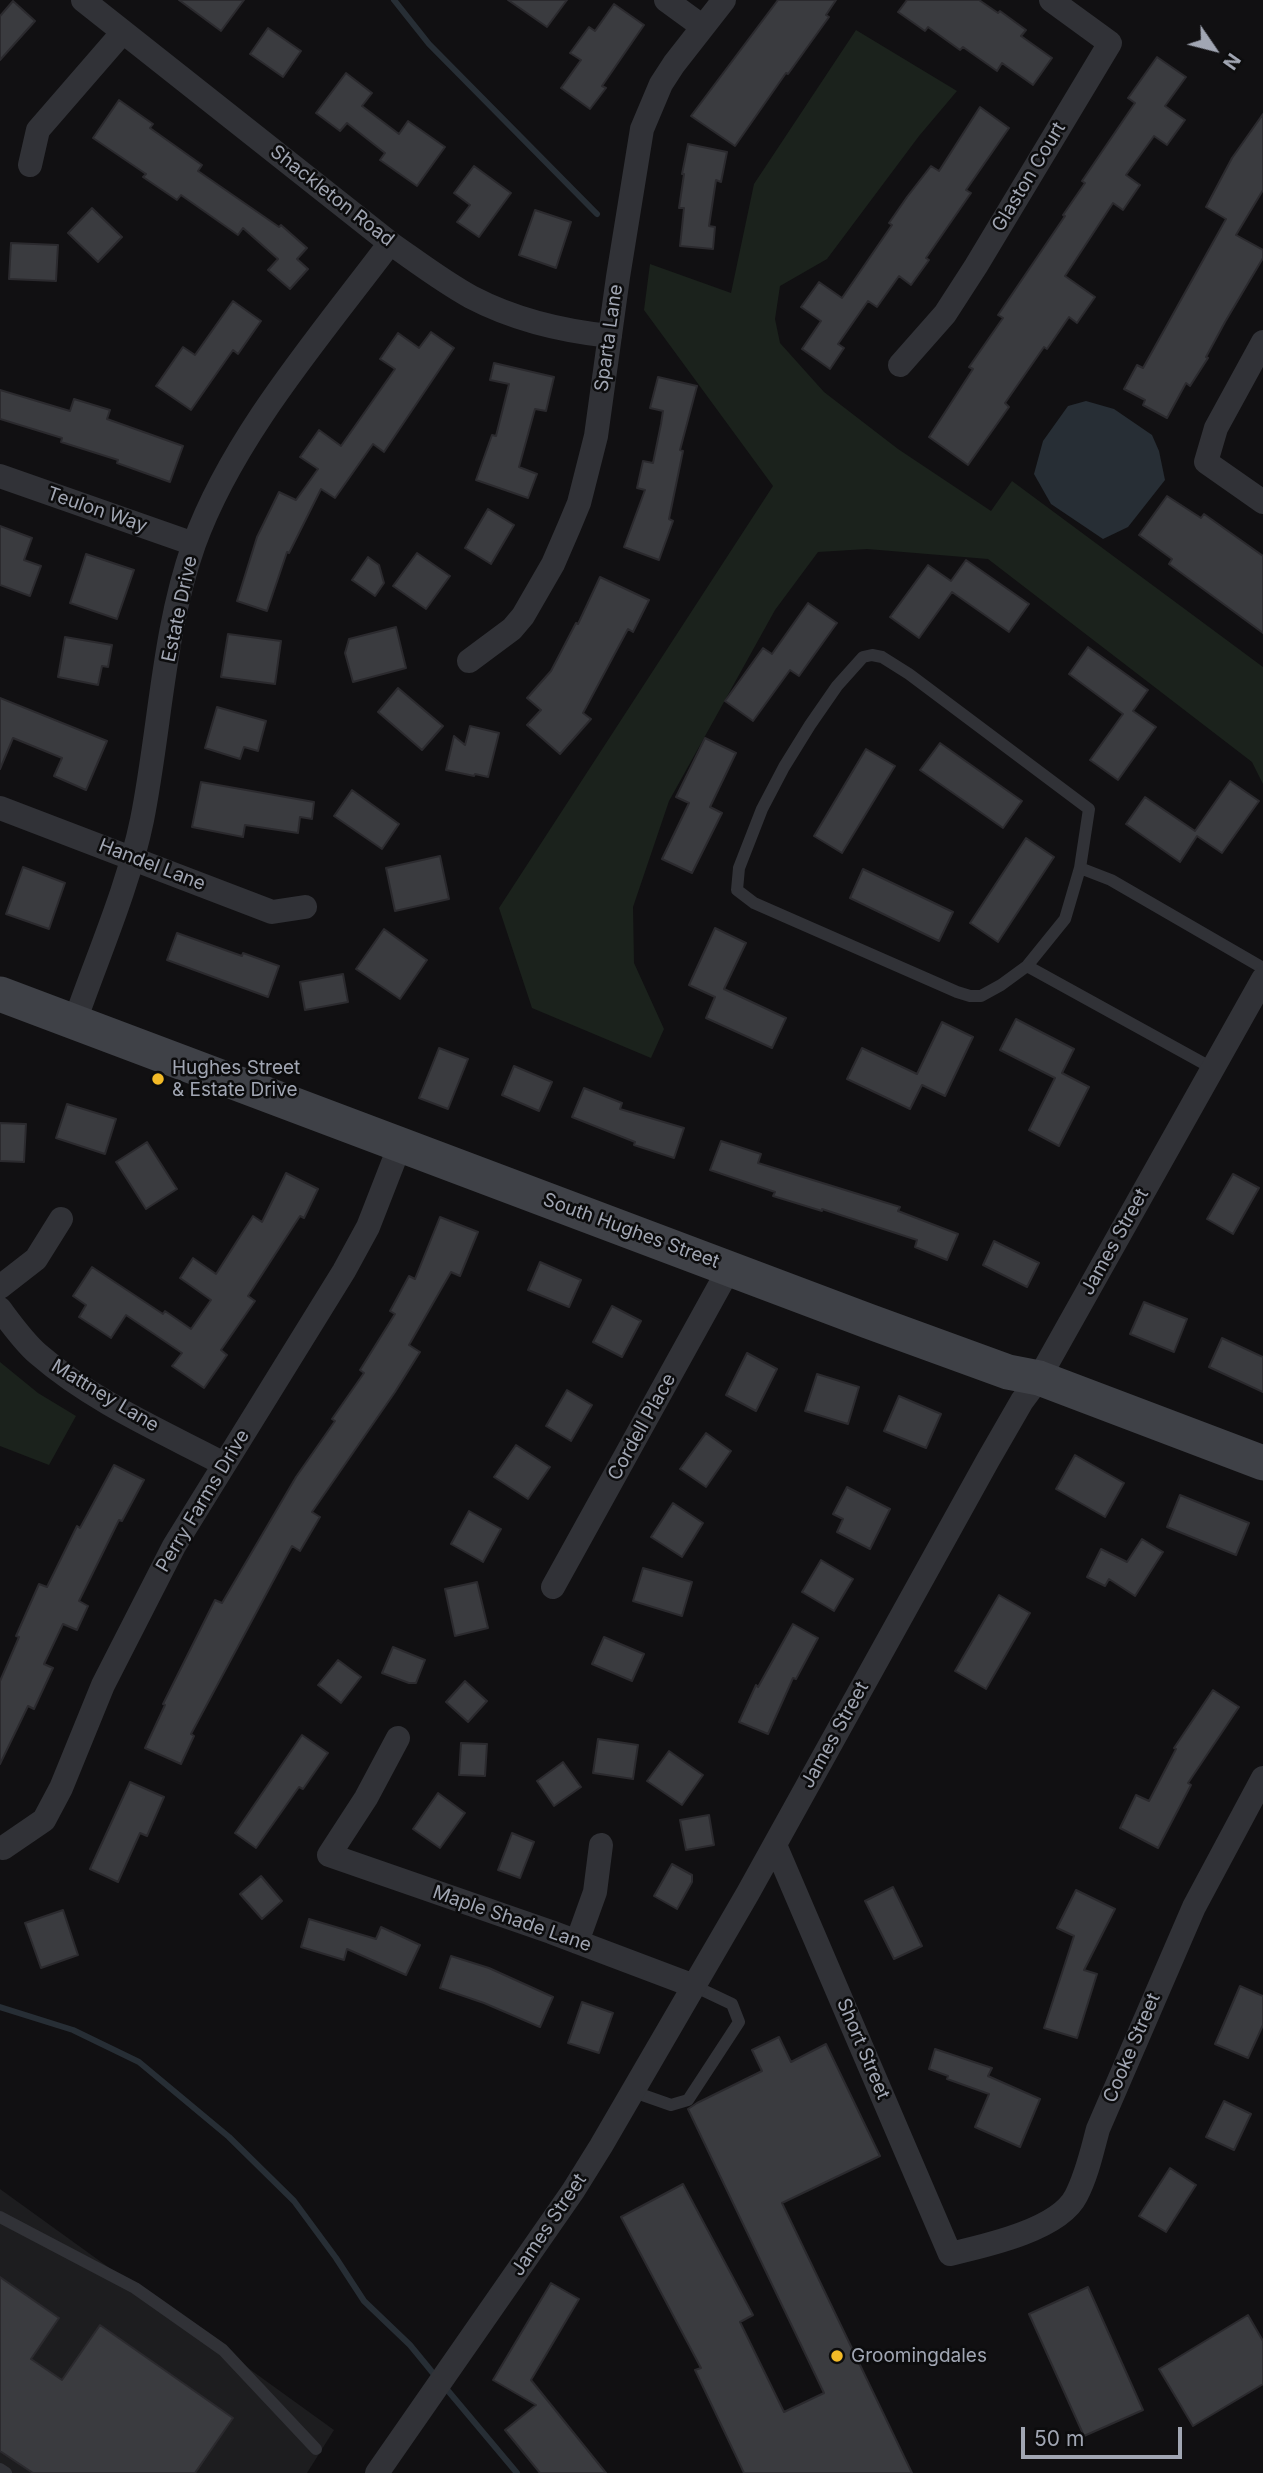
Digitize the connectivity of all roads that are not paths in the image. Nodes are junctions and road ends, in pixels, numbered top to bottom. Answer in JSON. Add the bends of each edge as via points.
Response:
{"nodes":[{"id":1,"x":83,"y":0,"type":"edge"},
{"id":2,"x":666,"y":0,"type":"edge"},
{"id":3,"x":724,"y":0,"type":"edge"},
{"id":4,"x":1051,"y":0,"type":"edge"},
{"id":5,"x":702,"y":27,"type":"junction"},
{"id":6,"x":122,"y":32,"type":"junction"},
{"id":7,"x":30,"y":165,"type":"dead end"},
{"id":8,"x":390,"y":243,"type":"junction"},
{"id":9,"x":610,"y":336,"type":"junction"},
{"id":10,"x":1263,"y":342,"type":"edge"},
{"id":11,"x":900,"y":365,"type":"dead end"},
{"id":12,"x":0,"y":476,"type":"edge"},
{"id":13,"x":1263,"y":502,"type":"edge"},
{"id":14,"x":194,"y":544,"type":"junction"},
{"id":15,"x":469,"y":661,"type":"dead end"},
{"id":16,"x":0,"y":808,"type":"edge"},
{"id":17,"x":133,"y":857,"type":"junction"},
{"id":18,"x":1080,"y":868,"type":"junction"},
{"id":19,"x":305,"y":906,"type":"dead end"},
{"id":20,"x":1027,"y":966,"type":"junction"},
{"id":21,"x":1263,"y":968,"type":"edge"},
{"id":22,"x":1263,"y":979,"type":"edge"},
{"id":23,"x":0,"y":994,"type":"edge"},
{"id":24,"x":75,"y":1021,"type":"junction"},
{"id":25,"x":1212,"y":1068,"type":"junction"},
{"id":26,"x":400,"y":1145,"type":"junction"},
{"id":27,"x":61,"y":1219,"type":"dead end"},
{"id":28,"x":730,"y":1267,"type":"junction"},
{"id":29,"x":0,"y":1287,"type":"edge"},
{"id":30,"x":0,"y":1309,"type":"edge"},
{"id":31,"x":1039,"y":1378,"type":"junction"},
{"id":32,"x":1263,"y":1463,"type":"edge"},
{"id":33,"x":224,"y":1464,"type":"junction"},
{"id":34,"x":553,"y":1587,"type":"dead end"},
{"id":35,"x":398,"y":1738,"type":"dead end"},
{"id":36,"x":1263,"y":1778,"type":"edge"},
{"id":37,"x":601,"y":1845,"type":"dead end"},
{"id":38,"x":775,"y":1845,"type":"junction"},
{"id":39,"x":3,"y":1848,"type":"dead end"},
{"id":40,"x":577,"y":1942,"type":"junction"},
{"id":41,"x":694,"y":1986,"type":"junction"},
{"id":42,"x":634,"y":2092,"type":"junction"},
{"id":43,"x":0,"y":2217,"type":"edge"},
{"id":44,"x":950,"y":2254,"type":"joint"},
{"id":45,"x":316,"y":2449,"type":"dead end"},
{"id":46,"x":0,"y":2469,"type":"edge"},
{"id":47,"x":6,"y":2473,"type":"edge"},
{"id":48,"x":377,"y":2473,"type":"edge"}],
"edges":[{"from":1,"to":6,"type":"street","name":"Shackleton Road"},
{"from":2,"to":5,"type":"street"},
{"from":3,"to":5,"type":"street","name":"Sparta Lane"},
{"from":4,"to":11,"type":"street","name":"Glaston Court","via":[[1110,43],[958,295]]},
{"from":5,"to":9,"type":"street","name":"Sparta Lane","via":[[661,84],[642,129]]},
{"from":6,"to":7,"type":"street","via":[[38,130]]},
{"from":6,"to":8,"type":"street","name":"Shackleton Road"},
{"from":8,"to":9,"type":"street","name":"Shackleton Road","via":[[442,279],[501,311]]},
{"from":8,"to":14,"type":"street","name":"Estate Drive","via":[[255,426]]},
{"from":9,"to":15,"type":"street","name":"Sparta Lane","via":[[596,436],[579,503],[564,539],[523,616]]},
{"from":10,"to":13,"type":"street","via":[[1216,428],[1206,462]]},
{"from":12,"to":14,"type":"street","name":"Teulon Way"},
{"from":14,"to":17,"type":"street","name":"Estate Drive","via":[[171,638]]},
{"from":16,"to":17,"type":"street","name":"Handel Lane"},
{"from":17,"to":19,"type":"street","name":"Handel Lane","via":[[272,912]]},
{"from":17,"to":24,"type":"street","name":"Estate Drive"},
{"from":18,"to":20,"type":"lane","via":[[1065,919]]},
{"from":18,"to":20,"type":"lane","via":[[1089,808],[882,657],[863,657],[837,686],[784,767],[739,868],[737,890],[754,903],[970,996],[981,996]]},
{"from":18,"to":21,"type":"lane","via":[[1111,880]]},
{"from":20,"to":25,"type":"lane"},
{"from":22,"to":25,"type":"street","name":"James Street"},
{"from":23,"to":24,"type":"street","name":"South Hughes Street"},
{"from":24,"to":26,"type":"street","name":"South Hughes Street"},
{"from":25,"to":31,"type":"street","name":"James Street"},
{"from":26,"to":28,"type":"street","name":"South Hughes Street"},
{"from":26,"to":33,"type":"street","name":"Perry Farms Drive","via":[[368,1227],[344,1271]]},
{"from":27,"to":29,"type":"street","via":[[36,1259]]},
{"from":28,"to":31,"type":"street","name":"South Hughes Street","via":[[1008,1372]]},
{"from":28,"to":34,"type":"street","name":"Cordell Place"},
{"from":30,"to":33,"type":"street","name":"Mattney Lane","via":[[36,1353],[64,1375]]},
{"from":31,"to":32,"type":"street","name":"South Hughes Street"},
{"from":31,"to":38,"type":"street","name":"James Street","via":[[988,1460]]},
{"from":33,"to":39,"type":"street","name":"Perry Farms Drive","via":[[147,1595],[44,1820]]},
{"from":35,"to":40,"type":"street","name":"Maple Shade Lane","via":[[328,1855]]},
{"from":36,"to":44,"type":"street","name":"Cooke Street","via":[[1194,1907],[1098,2129],[1075,2199],[1042,2225]]},
{"from":37,"to":40,"type":"street","via":[[595,1892]]},
{"from":38,"to":41,"type":"street","name":"James Street"},
{"from":38,"to":44,"type":"street","name":"Short Street"},
{"from":40,"to":41,"type":"street","name":"Maple Shade Lane"},
{"from":41,"to":42,"type":"street","name":"James Street"},
{"from":41,"to":42,"type":"lane","via":[[732,2004],[739,2022],[688,2100],[671,2105]]},
{"from":42,"to":48,"type":"street","name":"James Street","via":[[573,2191]]},
{"from":43,"to":45,"type":"lane","via":[[135,2288],[223,2350]]},
{"from":46,"to":47,"type":"lane"}]}
